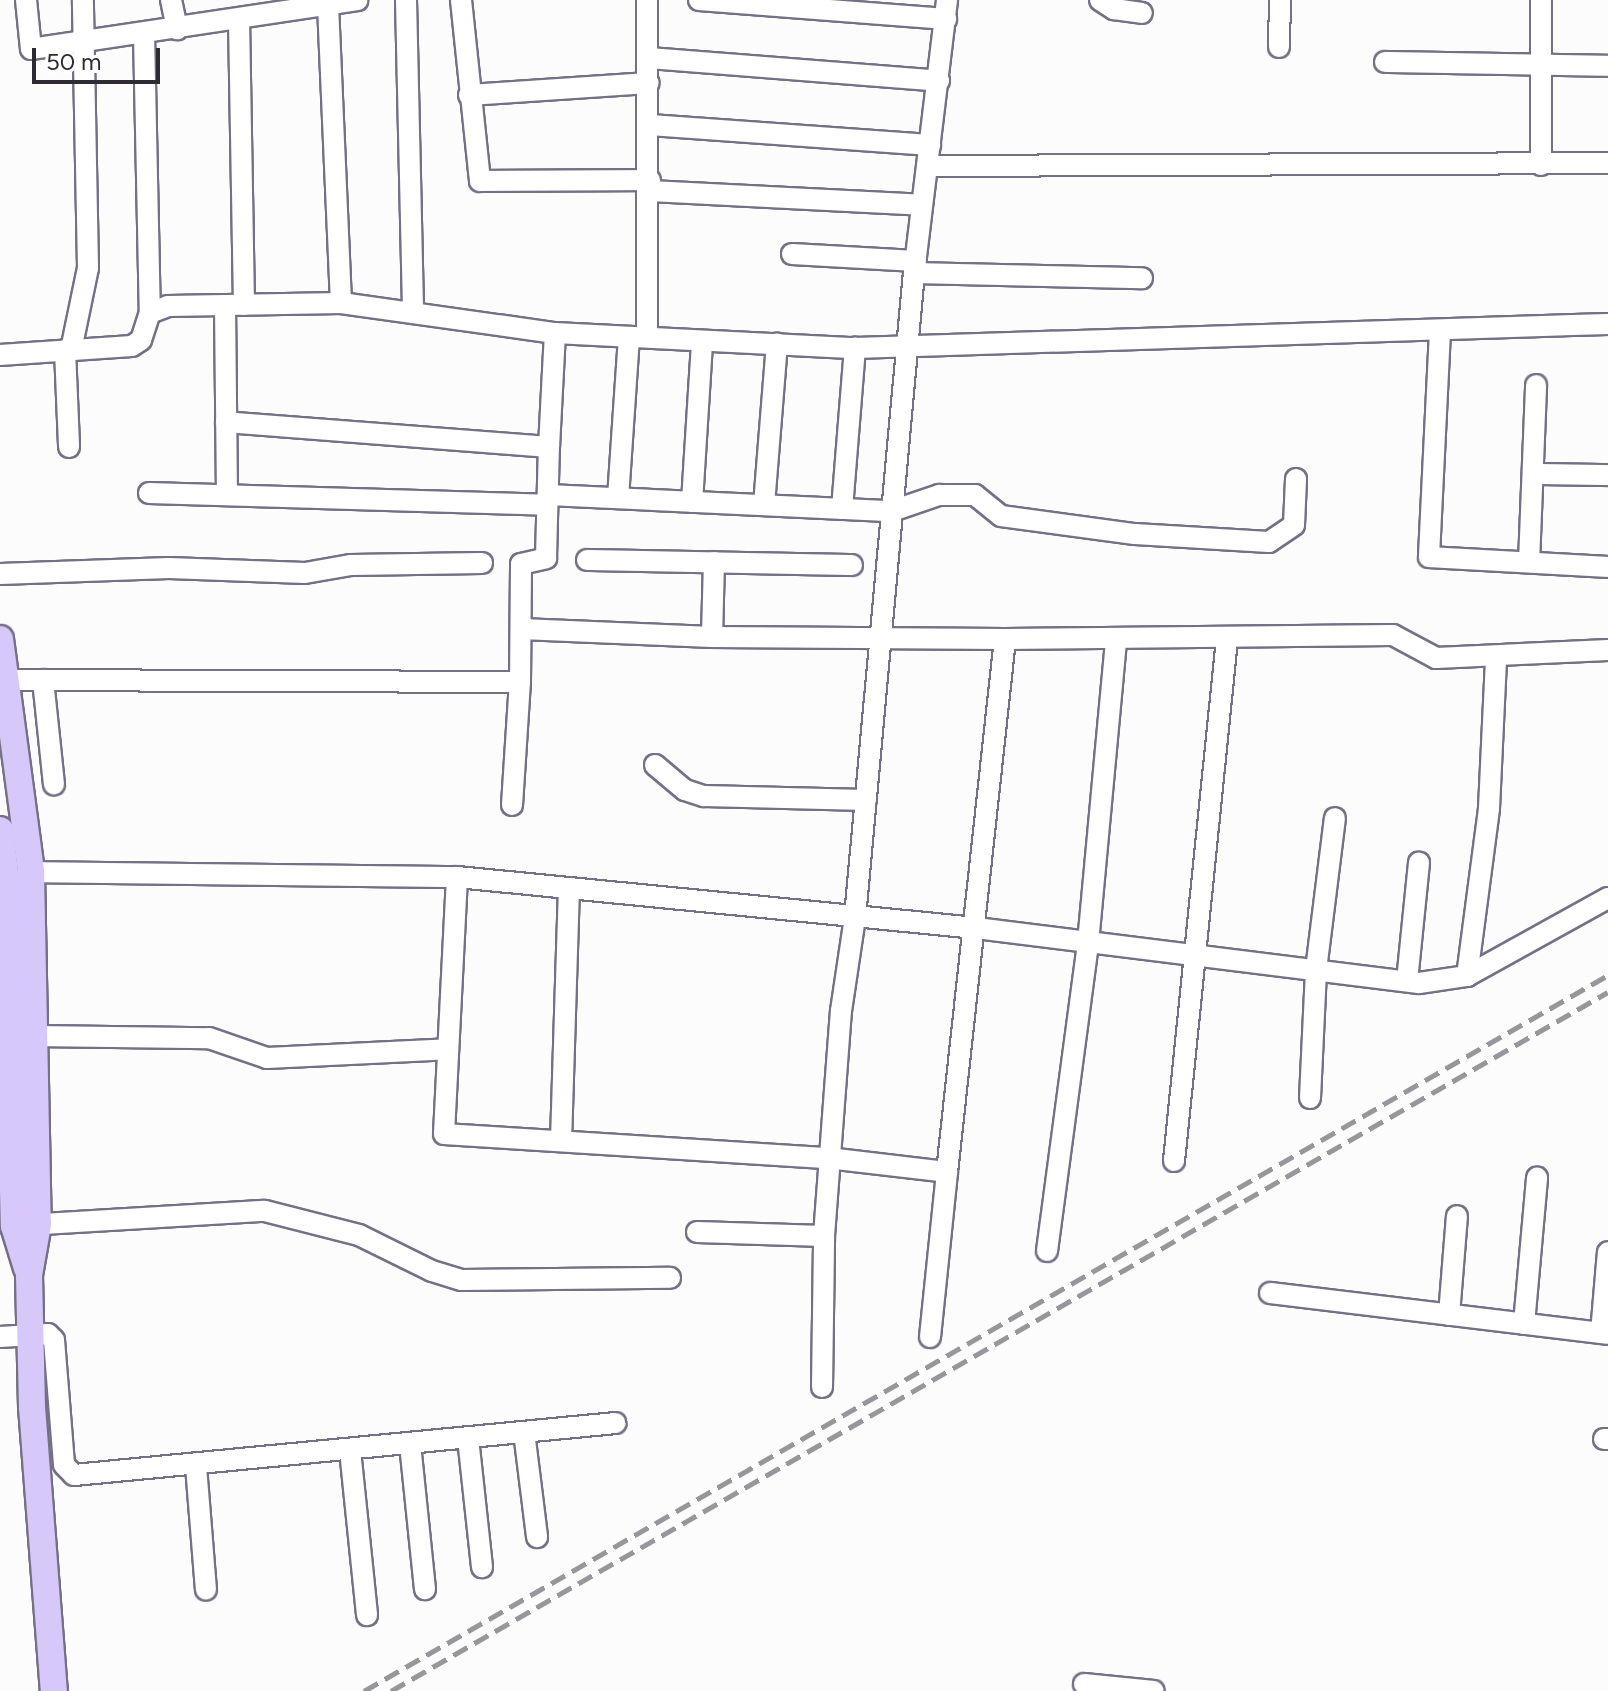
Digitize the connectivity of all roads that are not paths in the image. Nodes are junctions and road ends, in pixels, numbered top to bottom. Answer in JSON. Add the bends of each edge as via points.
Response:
{"nodes":[{"id":1,"x":26,"y":0,"type":"edge"},
{"id":2,"x":83,"y":0,"type":"edge"},
{"id":3,"x":171,"y":0,"type":"edge"},
{"id":4,"x":357,"y":0,"type":"edge"},
{"id":5,"x":406,"y":0,"type":"edge"},
{"id":6,"x":461,"y":0,"type":"edge"},
{"id":7,"x":647,"y":0,"type":"edge"},
{"id":8,"x":699,"y":0,"type":"edge"},
{"id":9,"x":1100,"y":0,"type":"edge"},
{"id":10,"x":1280,"y":0,"type":"edge"},
{"id":11,"x":1541,"y":0,"type":"edge"},
{"id":12,"x":328,"y":5,"type":"junction"},
{"id":13,"x":946,"y":10,"type":"edge"},
{"id":14,"x":1142,"y":13,"type":"dead end"},
{"id":15,"x":239,"y":19,"type":"junction"},
{"id":16,"x":177,"y":29,"type":"junction"},
{"id":17,"x":144,"y":34,"type":"junction"},
{"id":18,"x":87,"y":41,"type":"junction"},
{"id":19,"x":1279,"y":47,"type":"dead end"},
{"id":20,"x":649,"y":58,"type":"junction"},
{"id":21,"x":1385,"y":62,"type":"dead end"},
{"id":22,"x":1541,"y":66,"type":"junction"},
{"id":23,"x":1608,"y":66,"type":"edge"},
{"id":24,"x":939,"y":81,"type":"junction"},
{"id":25,"x":649,"y":83,"type":"junction"},
{"id":26,"x":469,"y":95,"type":"junction"},
{"id":27,"x":650,"y":125,"type":"junction"},
{"id":28,"x":930,"y":145,"type":"junction"},
{"id":29,"x":1608,"y":163,"type":"edge"},
{"id":30,"x":1541,"y":165,"type":"junction"},
{"id":31,"x":927,"y":166,"type":"junction"},
{"id":32,"x":650,"y":185,"type":"junction"},
{"id":33,"x":922,"y":205,"type":"junction"},
{"id":34,"x":792,"y":254,"type":"dead end"},
{"id":35,"x":915,"y":267,"type":"junction"},
{"id":36,"x":1142,"y":278,"type":"dead end"},
{"id":37,"x":341,"y":303,"type":"junction"},
{"id":38,"x":234,"y":305,"type":"junction"},
{"id":39,"x":150,"y":313,"type":"junction"},
{"id":40,"x":413,"y":313,"type":"junction"},
{"id":41,"x":1608,"y":324,"type":"edge"},
{"id":42,"x":1440,"y":331,"type":"junction"},
{"id":43,"x":555,"y":333,"type":"junction"},
{"id":44,"x":638,"y":336,"type":"junction"},
{"id":45,"x":702,"y":342,"type":"junction"},
{"id":46,"x":777,"y":344,"type":"junction"},
{"id":47,"x":907,"y":347,"type":"junction"},
{"id":48,"x":855,"y":348,"type":"junction"},
{"id":49,"x":68,"y":350,"type":"junction"},
{"id":50,"x":0,"y":355,"type":"edge"},
{"id":51,"x":1536,"y":385,"type":"dead end"},
{"id":52,"x":226,"y":422,"type":"junction"},
{"id":53,"x":69,"y":447,"type":"dead end"},
{"id":54,"x":549,"y":447,"type":"junction"},
{"id":55,"x":1533,"y":474,"type":"junction"},
{"id":56,"x":1608,"y":475,"type":"edge"},
{"id":57,"x":1296,"y":479,"type":"dead end"},
{"id":58,"x":149,"y":493,"type":"dead end"},
{"id":59,"x":227,"y":495,"type":"junction"},
{"id":60,"x":618,"y":498,"type":"junction"},
{"id":61,"x":548,"y":500,"type":"junction"},
{"id":62,"x":692,"y":502,"type":"junction"},
{"id":63,"x":764,"y":505,"type":"junction"},
{"id":64,"x":842,"y":509,"type":"junction"},
{"id":65,"x":892,"y":511,"type":"junction"},
{"id":66,"x":587,"y":560,"type":"dead end"},
{"id":67,"x":714,"y":562,"type":"junction"},
{"id":68,"x":1529,"y":562,"type":"junction"},
{"id":69,"x":482,"y":563,"type":"dead end"},
{"id":70,"x":852,"y":565,"type":"dead end"},
{"id":71,"x":1608,"y":567,"type":"edge"},
{"id":72,"x":0,"y":574,"type":"edge"},
{"id":73,"x":521,"y":629,"type":"junction"},
{"id":74,"x":880,"y":635,"type":"junction"},
{"id":75,"x":712,"y":637,"type":"junction"},
{"id":76,"x":0,"y":639,"type":"edge"},
{"id":77,"x":1005,"y":639,"type":"junction"},
{"id":78,"x":1227,"y":639,"type":"junction"},
{"id":79,"x":1116,"y":640,"type":"junction"},
{"id":80,"x":1608,"y":650,"type":"edge"},
{"id":81,"x":1496,"y":658,"type":"junction"},
{"id":82,"x":7,"y":680,"type":"junction"},
{"id":83,"x":43,"y":680,"type":"junction"},
{"id":84,"x":520,"y":682,"type":"junction"},
{"id":85,"x":49,"y":731,"type":"junction"},
{"id":86,"x":14,"y":733,"type":"junction"},
{"id":87,"x":655,"y":765,"type":"dead end"},
{"id":88,"x":54,"y":784,"type":"dead end"},
{"id":89,"x":866,"y":800,"type":"junction"},
{"id":90,"x":512,"y":805,"type":"dead end"},
{"id":91,"x":1335,"y":818,"type":"dead end"},
{"id":92,"x":0,"y":830,"type":"edge"},
{"id":93,"x":1419,"y":863,"type":"dead end"},
{"id":94,"x":31,"y":872,"type":"junction"},
{"id":95,"x":457,"y":877,"type":"junction"},
{"id":96,"x":569,"y":888,"type":"junction"},
{"id":97,"x":1608,"y":898,"type":"edge"},
{"id":98,"x":855,"y":917,"type":"junction"},
{"id":99,"x":976,"y":928,"type":"junction"},
{"id":100,"x":1088,"y":943,"type":"junction"},
{"id":101,"x":1199,"y":956,"type":"junction"},
{"id":102,"x":1316,"y":970,"type":"junction"},
{"id":103,"x":1467,"y":976,"type":"junction"},
{"id":104,"x":1407,"y":981,"type":"junction"},
{"id":105,"x":34,"y":1036,"type":"junction"},
{"id":106,"x":448,"y":1049,"type":"junction"},
{"id":107,"x":1310,"y":1098,"type":"dead end"},
{"id":108,"x":561,"y":1141,"type":"junction"},
{"id":109,"x":828,"y":1158,"type":"junction"},
{"id":110,"x":1174,"y":1161,"type":"dead end"},
{"id":111,"x":947,"y":1172,"type":"junction"},
{"id":112,"x":1537,"y":1178,"type":"dead end"},
{"id":113,"x":1457,"y":1216,"type":"dead end"},
{"id":114,"x":26,"y":1225,"type":"junction"},
{"id":115,"x":697,"y":1232,"type":"dead end"},
{"id":116,"x":824,"y":1236,"type":"junction"},
{"id":117,"x":1047,"y":1251,"type":"dead end"},
{"id":118,"x":1608,"y":1252,"type":"edge"},
{"id":119,"x":670,"y":1278,"type":"dead end"},
{"id":120,"x":1270,"y":1293,"type":"dead end"},
{"id":121,"x":1449,"y":1315,"type":"junction"},
{"id":122,"x":1524,"y":1324,"type":"junction"},
{"id":123,"x":1605,"y":1333,"type":"edge"},
{"id":124,"x":30,"y":1335,"type":"junction"},
{"id":125,"x":0,"y":1337,"type":"edge"},
{"id":126,"x":930,"y":1337,"type":"dead end"},
{"id":127,"x":822,"y":1387,"type":"dead end"},
{"id":128,"x":616,"y":1423,"type":"dead end"},
{"id":129,"x":524,"y":1432,"type":"junction"},
{"id":130,"x":468,"y":1438,"type":"junction"},
{"id":131,"x":410,"y":1444,"type":"junction"},
{"id":132,"x":350,"y":1450,"type":"junction"},
{"id":133,"x":196,"y":1466,"type":"junction"},
{"id":134,"x":537,"y":1537,"type":"dead end"},
{"id":135,"x":482,"y":1567,"type":"dead end"},
{"id":136,"x":425,"y":1589,"type":"dead end"},
{"id":137,"x":206,"y":1590,"type":"dead end"},
{"id":138,"x":367,"y":1615,"type":"dead end"},
{"id":139,"x":1084,"y":1684,"type":"dead end"},
{"id":140,"x":54,"y":1691,"type":"edge"},
{"id":141,"x":1154,"y":1691,"type":"edge"}],
"edges":[{"from":1,"to":18,"type":"street","via":[[31,49]]},
{"from":2,"to":18,"type":"street"},
{"from":3,"to":16,"type":"street"},
{"from":4,"to":12,"type":"street"},
{"from":5,"to":40,"type":"street"},
{"from":6,"to":26,"type":"street"},
{"from":7,"to":20,"type":"street"},
{"from":8,"to":13,"type":"street"},
{"from":9,"to":14,"type":"street","via":[[1114,9]]},
{"from":10,"to":19,"type":"street"},
{"from":11,"to":22,"type":"street"},
{"from":12,"to":15,"type":"street"},
{"from":12,"to":37,"type":"street"},
{"from":13,"to":24,"type":"street"},
{"from":15,"to":16,"type":"street"},
{"from":15,"to":38,"type":"street"},
{"from":16,"to":17,"type":"street"},
{"from":17,"to":18,"type":"street"},
{"from":17,"to":39,"type":"street"},
{"from":18,"to":49,"type":"street","via":[[88,268]]},
{"from":20,"to":24,"type":"street"},
{"from":20,"to":25,"type":"street"},
{"from":21,"to":22,"type":"street"},
{"from":22,"to":23,"type":"street"},
{"from":22,"to":30,"type":"street"},
{"from":24,"to":28,"type":"street"},
{"from":25,"to":26,"type":"street"},
{"from":25,"to":27,"type":"street"},
{"from":26,"to":32,"type":"street","via":[[476,176],[483,183]]},
{"from":27,"to":28,"type":"street"},
{"from":27,"to":32,"type":"street"},
{"from":28,"to":31,"type":"street"},
{"from":29,"to":30,"type":"street"},
{"from":30,"to":31,"type":"street"},
{"from":31,"to":33,"type":"street"},
{"from":32,"to":33,"type":"street"},
{"from":32,"to":44,"type":"street"},
{"from":33,"to":35,"type":"street"},
{"from":34,"to":35,"type":"street"},
{"from":35,"to":36,"type":"street"},
{"from":35,"to":47,"type":"street"},
{"from":37,"to":38,"type":"street"},
{"from":37,"to":40,"type":"street"},
{"from":38,"to":39,"type":"street","via":[[168,306]]},
{"from":38,"to":52,"type":"street"},
{"from":39,"to":49,"type":"street","via":[[138,343]]},
{"from":40,"to":43,"type":"street"},
{"from":41,"to":42,"type":"street"},
{"from":42,"to":47,"type":"street"},
{"from":42,"to":68,"type":"street","via":[[1429,557],[1441,562]]},
{"from":43,"to":44,"type":"street"},
{"from":43,"to":54,"type":"street"},
{"from":44,"to":45,"type":"street"},
{"from":44,"to":60,"type":"street"},
{"from":45,"to":46,"type":"street"},
{"from":45,"to":62,"type":"street"},
{"from":46,"to":48,"type":"street"},
{"from":46,"to":63,"type":"street"},
{"from":47,"to":48,"type":"street"},
{"from":47,"to":65,"type":"street"},
{"from":48,"to":64,"type":"street"},
{"from":49,"to":50,"type":"street"},
{"from":49,"to":53,"type":"street"},
{"from":51,"to":55,"type":"street"},
{"from":52,"to":54,"type":"street"},
{"from":52,"to":59,"type":"street"},
{"from":54,"to":61,"type":"street"},
{"from":55,"to":56,"type":"street"},
{"from":55,"to":68,"type":"street"},
{"from":57,"to":65,"type":"street","via":[[1294,525],[1273,542],[1135,534],[1001,516],[975,495],[939,495]]},
{"from":58,"to":59,"type":"street"},
{"from":59,"to":61,"type":"street"},
{"from":60,"to":61,"type":"street"},
{"from":60,"to":62,"type":"street"},
{"from":61,"to":73,"type":"street","via":[[546,558],[521,561]]},
{"from":62,"to":63,"type":"street"},
{"from":63,"to":64,"type":"street"},
{"from":64,"to":65,"type":"street"},
{"from":65,"to":74,"type":"street"},
{"from":66,"to":67,"type":"street"},
{"from":67,"to":70,"type":"street"},
{"from":67,"to":75,"type":"street"},
{"from":68,"to":71,"type":"street"},
{"from":69,"to":72,"type":"street","via":[[351,565],[305,573],[169,568]]},
{"from":73,"to":75,"type":"street"},
{"from":73,"to":84,"type":"street"},
{"from":74,"to":75,"type":"street"},
{"from":74,"to":77,"type":"street"},
{"from":74,"to":89,"type":"street"},
{"from":76,"to":82,"type":"main road"},
{"from":77,"to":79,"type":"street"},
{"from":77,"to":99,"type":"street"},
{"from":78,"to":79,"type":"street"},
{"from":78,"to":81,"type":"street","via":[[1393,635],[1436,658]]},
{"from":78,"to":101,"type":"street"},
{"from":79,"to":100,"type":"street"},
{"from":80,"to":81,"type":"street"},
{"from":81,"to":103,"type":"street","via":[[1489,808]]},
{"from":82,"to":83,"type":"street"},
{"from":82,"to":86,"type":"main road"},
{"from":83,"to":84,"type":"street"},
{"from":83,"to":85,"type":"street"},
{"from":84,"to":90,"type":"street"},
{"from":85,"to":86,"type":"street"},
{"from":85,"to":88,"type":"street"},
{"from":86,"to":94,"type":"main road"},
{"from":87,"to":89,"type":"street","via":[[695,795]]},
{"from":89,"to":98,"type":"street"},
{"from":91,"to":102,"type":"street"},
{"from":92,"to":114,"type":"main road"},
{"from":93,"to":104,"type":"street"},
{"from":94,"to":95,"type":"street"},
{"from":94,"to":105,"type":"main road"},
{"from":95,"to":96,"type":"street"},
{"from":95,"to":106,"type":"street"},
{"from":96,"to":98,"type":"street"},
{"from":96,"to":108,"type":"street"},
{"from":97,"to":103,"type":"street"},
{"from":98,"to":99,"type":"street"},
{"from":98,"to":109,"type":"street"},
{"from":99,"to":100,"type":"street"},
{"from":99,"to":111,"type":"street"},
{"from":100,"to":101,"type":"street"},
{"from":100,"to":117,"type":"street"},
{"from":101,"to":102,"type":"street"},
{"from":101,"to":110,"type":"street"},
{"from":102,"to":104,"type":"street"},
{"from":102,"to":107,"type":"street"},
{"from":103,"to":104,"type":"street","via":[[1439,983]]},
{"from":105,"to":106,"type":"street","via":[[209,1038],[267,1058]]},
{"from":105,"to":114,"type":"main road"},
{"from":106,"to":108,"type":"street","via":[[444,1134]]},
{"from":108,"to":109,"type":"street"},
{"from":109,"to":111,"type":"street"},
{"from":109,"to":116,"type":"street"},
{"from":111,"to":126,"type":"street"},
{"from":112,"to":122,"type":"street"},
{"from":113,"to":121,"type":"street"},
{"from":114,"to":119,"type":"street","via":[[265,1211],[347,1231],[462,1280]]},
{"from":114,"to":124,"type":"main road"},
{"from":115,"to":116,"type":"street"},
{"from":116,"to":127,"type":"street"},
{"from":118,"to":123,"type":"street"},
{"from":120,"to":121,"type":"street"},
{"from":121,"to":122,"type":"street"},
{"from":122,"to":123,"type":"street"},
{"from":124,"to":125,"type":"street"},
{"from":124,"to":133,"type":"street","via":[[48,1334],[54,1340],[69,1474]]},
{"from":124,"to":140,"type":"main road","via":[[36,1494]]},
{"from":128,"to":129,"type":"street"},
{"from":129,"to":130,"type":"street"},
{"from":129,"to":134,"type":"street"},
{"from":130,"to":131,"type":"street"},
{"from":130,"to":135,"type":"street"},
{"from":131,"to":132,"type":"street"},
{"from":131,"to":136,"type":"street"},
{"from":132,"to":133,"type":"street"},
{"from":132,"to":138,"type":"street"},
{"from":133,"to":137,"type":"street"},
{"from":139,"to":141,"type":"street"}]}
